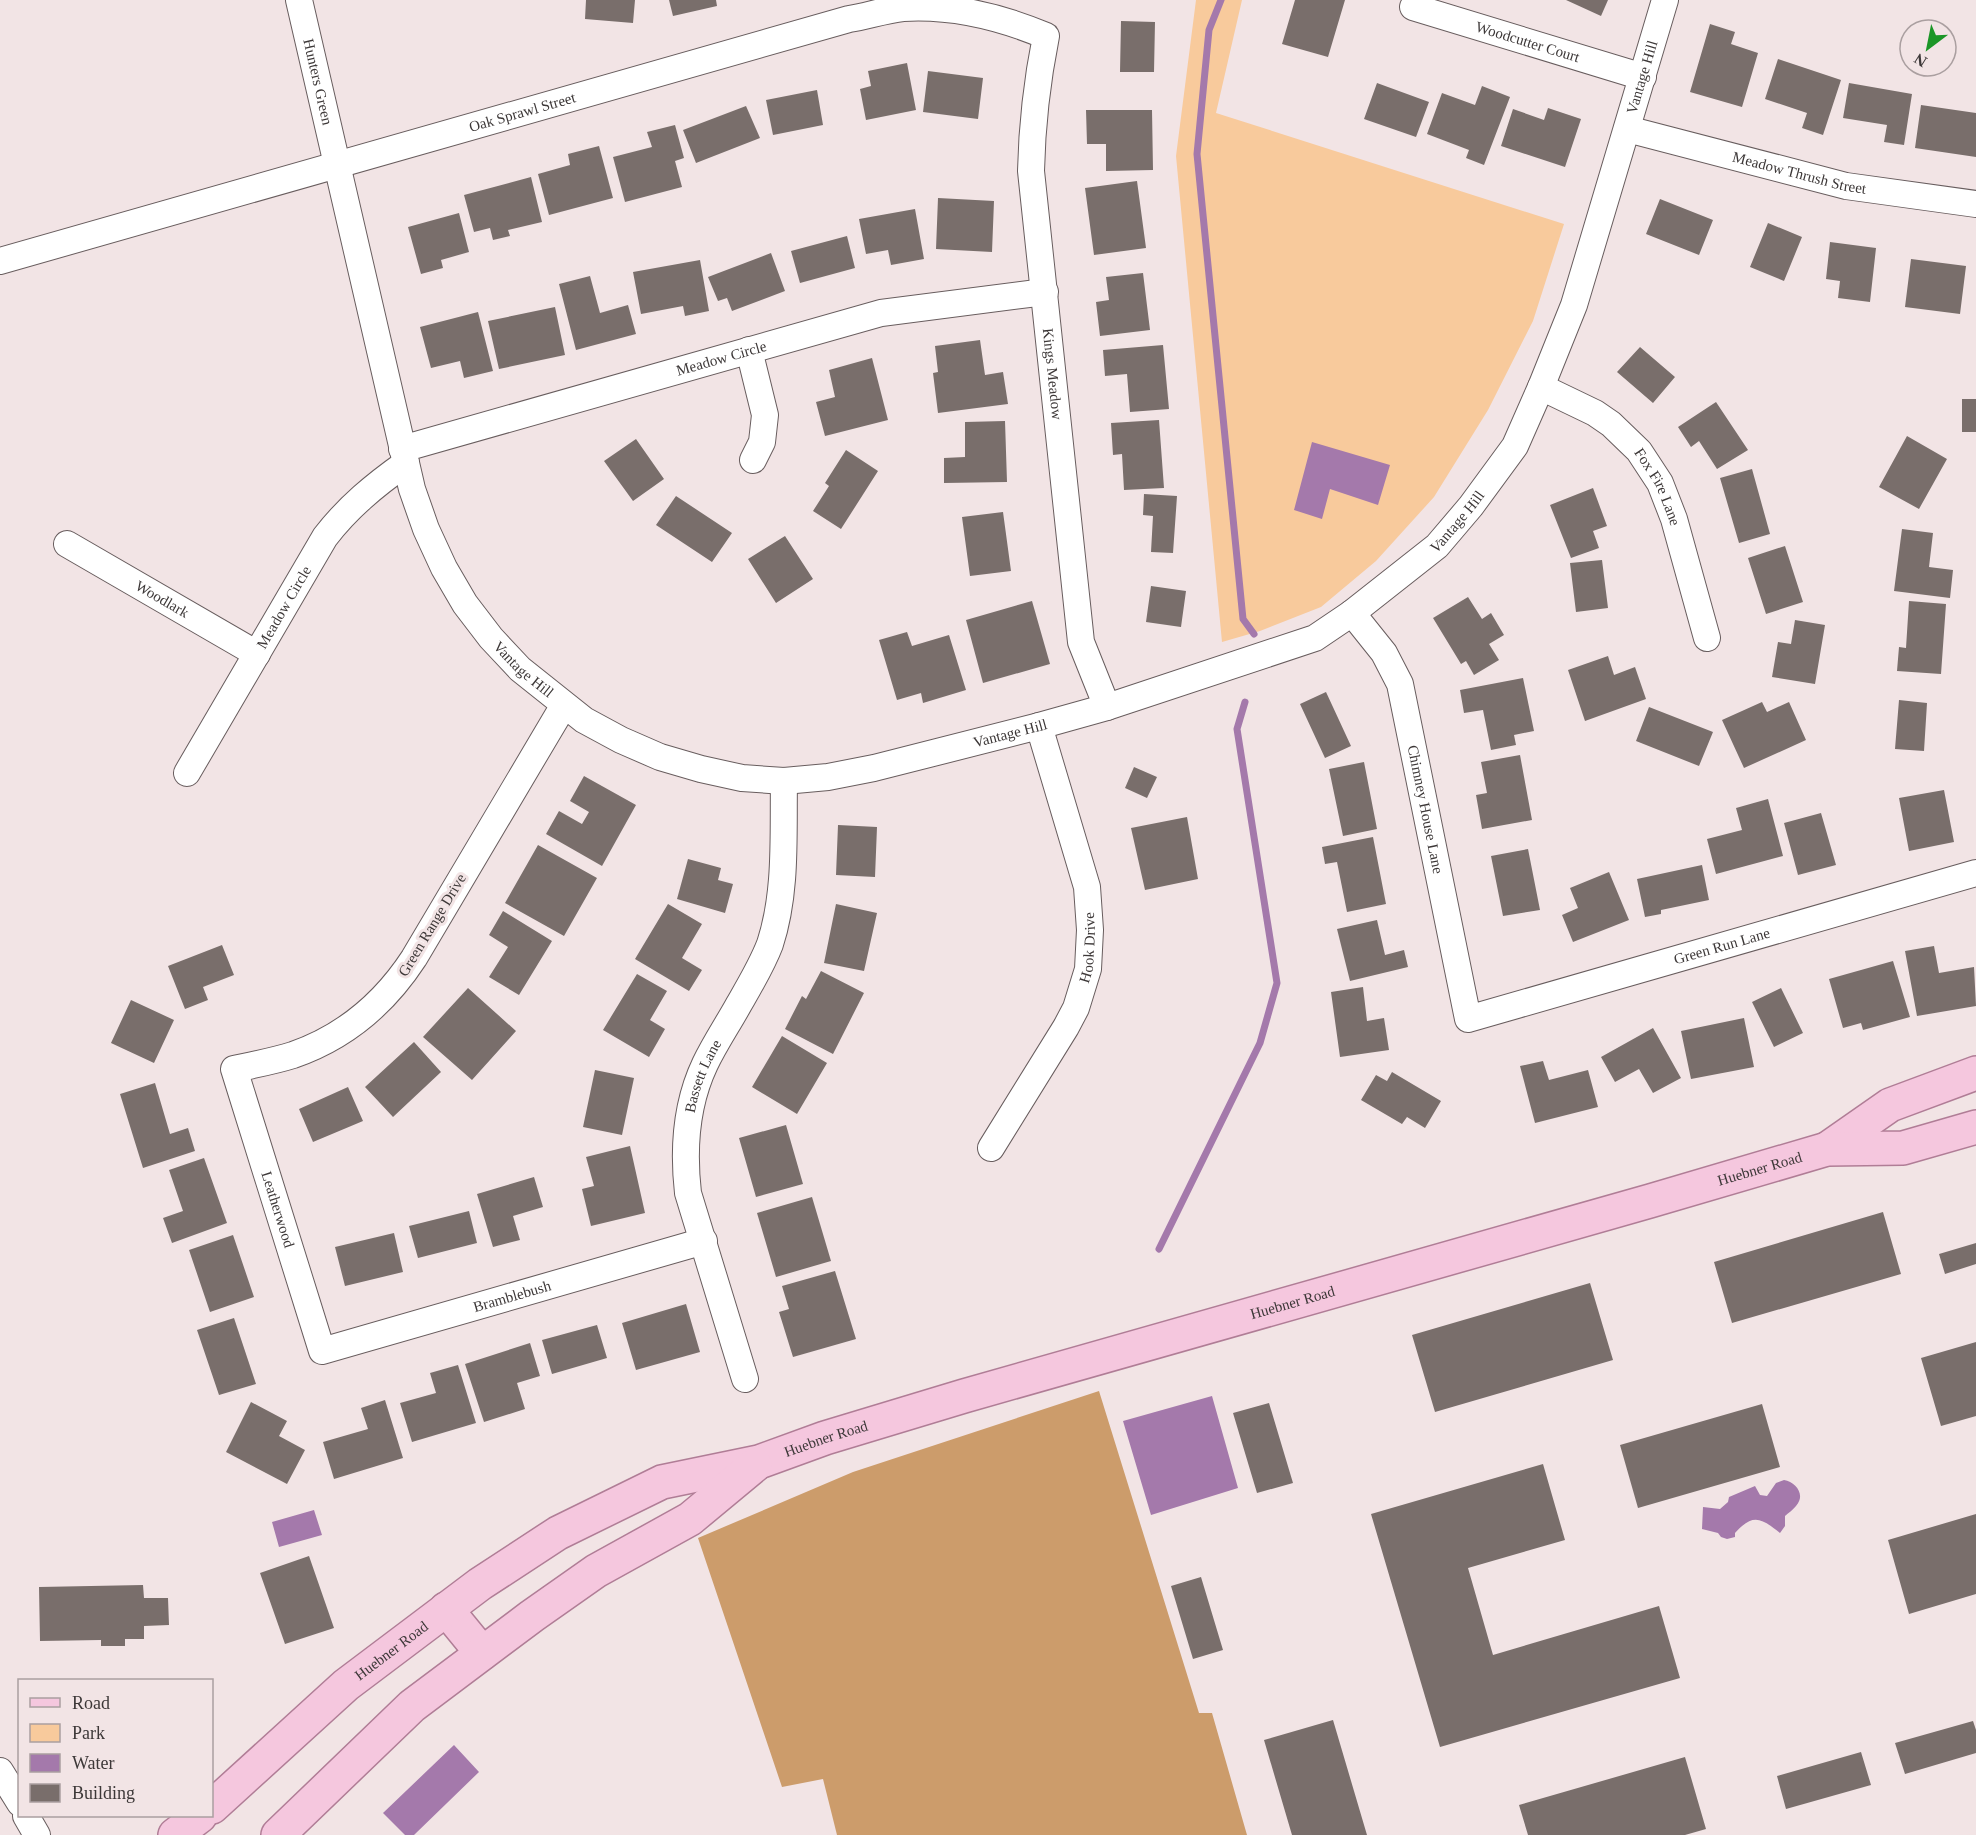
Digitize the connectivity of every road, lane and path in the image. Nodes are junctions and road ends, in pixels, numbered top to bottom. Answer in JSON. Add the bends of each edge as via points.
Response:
{"nodes":[{"id":1,"x":299,"y":0,"type":"edge"},
{"id":2,"x":1665,"y":0,"type":"edge"},
{"id":3,"x":1413,"y":7,"type":"dead end"},
{"id":4,"x":1046,"y":36,"type":"joint"},
{"id":5,"x":1643,"y":77,"type":"junction"},
{"id":6,"x":1627,"y":129,"type":"junction"},
{"id":7,"x":337,"y":165,"type":"junction"},
{"id":8,"x":1976,"y":204,"type":"edge"},
{"id":9,"x":0,"y":261,"type":"edge"},
{"id":10,"x":1045,"y":292,"type":"junction"},
{"id":11,"x":749,"y":350,"type":"junction"},
{"id":12,"x":1541,"y":387,"type":"junction"},
{"id":13,"x":404,"y":456,"type":"junction"},
{"id":14,"x":753,"y":459,"type":"dead end"},
{"id":15,"x":67,"y":543,"type":"dead end"},
{"id":16,"x":1352,"y":613,"type":"junction"},
{"id":17,"x":1707,"y":638,"type":"dead end"},
{"id":18,"x":257,"y":654,"type":"junction"},
{"id":19,"x":564,"y":705,"type":"junction"},
{"id":20,"x":1107,"y":707,"type":"junction"},
{"id":21,"x":1039,"y":726,"type":"junction"},
{"id":22,"x":187,"y":773,"type":"dead end"},
{"id":23,"x":784,"y":781,"type":"junction"},
{"id":24,"x":1976,"y":873,"type":"edge"},
{"id":25,"x":1468,"y":1019,"type":"joint"},
{"id":26,"x":234,"y":1069,"type":"joint"},
{"id":27,"x":1976,"y":1073,"type":"edge"},
{"id":28,"x":1976,"y":1127,"type":"edge"},
{"id":29,"x":991,"y":1149,"type":"dead end"},
{"id":30,"x":1827,"y":1149,"type":"junction"},
{"id":31,"x":704,"y":1241,"type":"junction"},
{"id":32,"x":322,"y":1351,"type":"joint"},
{"id":33,"x":745,"y":1379,"type":"dead end"},
{"id":34,"x":759,"y":1462,"type":"junction"},
{"id":35,"x":446,"y":1609,"type":"junction"},
{"id":36,"x":482,"y":1653,"type":"junction"},
{"id":37,"x":0,"y":1771,"type":"edge"},
{"id":38,"x":18,"y":1800,"type":"edge"},
{"id":39,"x":213,"y":1806,"type":"edge"},
{"id":40,"x":27,"y":1817,"type":"edge"},
{"id":41,"x":198,"y":1817,"type":"edge"},
{"id":42,"x":37,"y":1835,"type":"edge"},
{"id":43,"x":175,"y":1835,"type":"edge"},
{"id":44,"x":278,"y":1835,"type":"edge"}],
"edges":[{"from":1,"to":7,"type":"street","name":"Hunters Green"},
{"from":2,"to":5,"type":"street","name":"Vantage Hill"},
{"from":3,"to":5,"type":"street","name":"Woodcutter Court"},
{"from":4,"to":7,"type":"street","name":"Oak Sprawl Street","via":[[993,17],[931,8],[901,9],[838,22]]},
{"from":4,"to":10,"type":"street","name":"Kings Meadow","via":[[1033,114],[1031,171]]},
{"from":5,"to":6,"type":"street","name":"Vantage Hill"},
{"from":6,"to":8,"type":"street","name":"Meadow Thrush Street","via":[[1846,186]]},
{"from":6,"to":12,"type":"street","name":"Vantage Hill","via":[[1574,305]]},
{"from":7,"to":9,"type":"street","name":"Oak Sprawl Street"},
{"from":7,"to":13,"type":"street","name":"Vantage Hill"},
{"from":10,"to":11,"type":"street","name":"Meadow Circle","via":[[881,313]]},
{"from":10,"to":20,"type":"street","name":"Kings Meadow","via":[[1081,642]]},
{"from":11,"to":13,"type":"street","name":"Meadow Circle"},
{"from":11,"to":14,"type":"street","via":[[765,415],[762,442]]},
{"from":12,"to":16,"type":"street","name":"Vantage Hill","via":[[1515,446],[1471,506],[1437,546]]},
{"from":12,"to":17,"type":"street","name":"Fox Fire Lane","via":[[1603,418],[1639,451],[1660,483],[1674,519]]},
{"from":13,"to":18,"type":"street","name":"Meadow Circle","via":[[325,537]]},
{"from":13,"to":19,"type":"street","name":"Vantage Hill","via":[[426,530],[465,604],[520,669]]},
{"from":15,"to":18,"type":"street","name":"Woodlark"},
{"from":16,"to":20,"type":"street","name":"Vantage Hill","via":[[1315,638]]},
{"from":16,"to":25,"type":"street","name":"Chimney House Lane","via":[[1384,653],[1400,684]]},
{"from":18,"to":22,"type":"street","name":"Meadow Circle"},
{"from":19,"to":23,"type":"street","name":"Vantage Hill","via":[[584,720],[660,757],[742,778]]},
{"from":19,"to":26,"type":"street","name":"Green Range Drive","via":[[414,958],[387,995],[333,1038],[290,1056]]},
{"from":20,"to":21,"type":"street","name":"Vantage Hill"},
{"from":21,"to":23,"type":"street","name":"Vantage Hill","via":[[874,768]]},
{"from":21,"to":29,"type":"street","name":"Hook Drive","via":[[1086,887],[1088,969],[1066,1027]]},
{"from":23,"to":31,"type":"street","name":"Bassett Lane","via":[[782,880],[773,934],[761,964],[705,1064],[687,1127],[688,1193]]},
{"from":24,"to":25,"type":"street","name":"Green Run Lane"},
{"from":26,"to":32,"type":"street","name":"Leatherwood"},
{"from":27,"to":30,"type":"main road","name":"Huebner Road","via":[[1890,1105]]},
{"from":28,"to":30,"type":"main road","name":"Huebner Road","via":[[1903,1148]]},
{"from":30,"to":34,"type":"main road","name":"Huebner Road","via":[[964,1396]]},
{"from":31,"to":32,"type":"street","name":"Bramblebush"},
{"from":31,"to":33,"type":"street","name":"Bassett Lane"},
{"from":34,"to":35,"type":"main road","name":"Huebner Road","via":[[663,1482],[558,1533]]},
{"from":34,"to":36,"type":"main road","name":"Huebner Road","via":[[690,1519],[596,1571]]},
{"from":35,"to":36,"type":"main road"},
{"from":35,"to":39,"type":"main road","name":"Huebner Road","via":[[346,1684]]},
{"from":36,"to":44,"type":"main road","name":"Huebner Road","via":[[412,1706]]},
{"from":37,"to":38,"type":"street"},
{"from":40,"to":42,"type":"street"},
{"from":41,"to":43,"type":"main road"}]}
